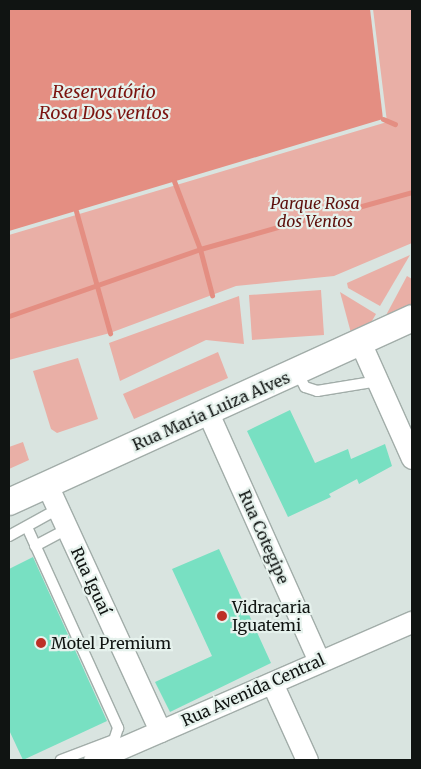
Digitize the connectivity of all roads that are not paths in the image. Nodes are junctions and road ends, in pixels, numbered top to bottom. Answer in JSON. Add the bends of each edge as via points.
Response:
{"nodes":[{"id":1,"x":412,"y":318,"type":"edge"},
{"id":2,"x":360,"y":342,"type":"junction"},
{"id":3,"x":297,"y":372,"type":"junction"},
{"id":4,"x":378,"y":381,"type":"junction"},
{"id":5,"x":208,"y":413,"type":"junction"},
{"id":6,"x":412,"y":458,"type":"edge"},
{"id":7,"x":47,"y":485,"type":"junction"},
{"id":8,"x":9,"y":502,"type":"edge"},
{"id":9,"x":58,"y":509,"type":"junction"},
{"id":10,"x":27,"y":527,"type":"junction"},
{"id":11,"x":67,"y":529,"type":"junction"},
{"id":12,"x":9,"y":536,"type":"edge"},
{"id":13,"x":35,"y":546,"type":"junction"},
{"id":14,"x":412,"y":622,"type":"edge"},
{"id":15,"x":319,"y":661,"type":"junction"},
{"id":16,"x":272,"y":683,"type":"junction"},
{"id":17,"x":160,"y":731,"type":"junction"},
{"id":18,"x":61,"y":760,"type":"edge"},
{"id":19,"x":94,"y":760,"type":"edge"},
{"id":20,"x":307,"y":760,"type":"edge"}],
"edges":[{"from":1,"to":2,"type":"street","name":"Rua Maria Luiza Alves"},
{"from":2,"to":3,"type":"street","name":"Rua Maria Luiza Alves"},
{"from":2,"to":4,"type":"street"},
{"from":3,"to":4,"type":"lane","via":[[305,387],[317,391]]},
{"from":3,"to":5,"type":"street","name":"Rua Maria Luiza Alves"},
{"from":4,"to":6,"type":"street"},
{"from":5,"to":7,"type":"street","name":"Rua Maria Luiza Alves"},
{"from":5,"to":15,"type":"street","name":"Rua Cotegipe"},
{"from":7,"to":8,"type":"street","name":"Rua Maria Luiza Alves"},
{"from":7,"to":9,"type":"street","name":"Rua Iguaí"},
{"from":9,"to":10,"type":"lane"},
{"from":9,"to":11,"type":"street","name":"Rua Iguaí"},
{"from":10,"to":12,"type":"lane"},
{"from":10,"to":13,"type":"lane"},
{"from":11,"to":13,"type":"lane"},
{"from":11,"to":17,"type":"street","name":"Rua Iguaí"},
{"from":13,"to":18,"type":"lane","via":[[118,728],[114,740]]},
{"from":14,"to":15,"type":"street","name":"Rua Avenida Central"},
{"from":15,"to":16,"type":"street","name":"Rua Avenida Central"},
{"from":16,"to":17,"type":"street","name":"Rua Avenida Central"},
{"from":16,"to":20,"type":"street"},
{"from":17,"to":19,"type":"street","name":"Rua Avenida Central"}]}
